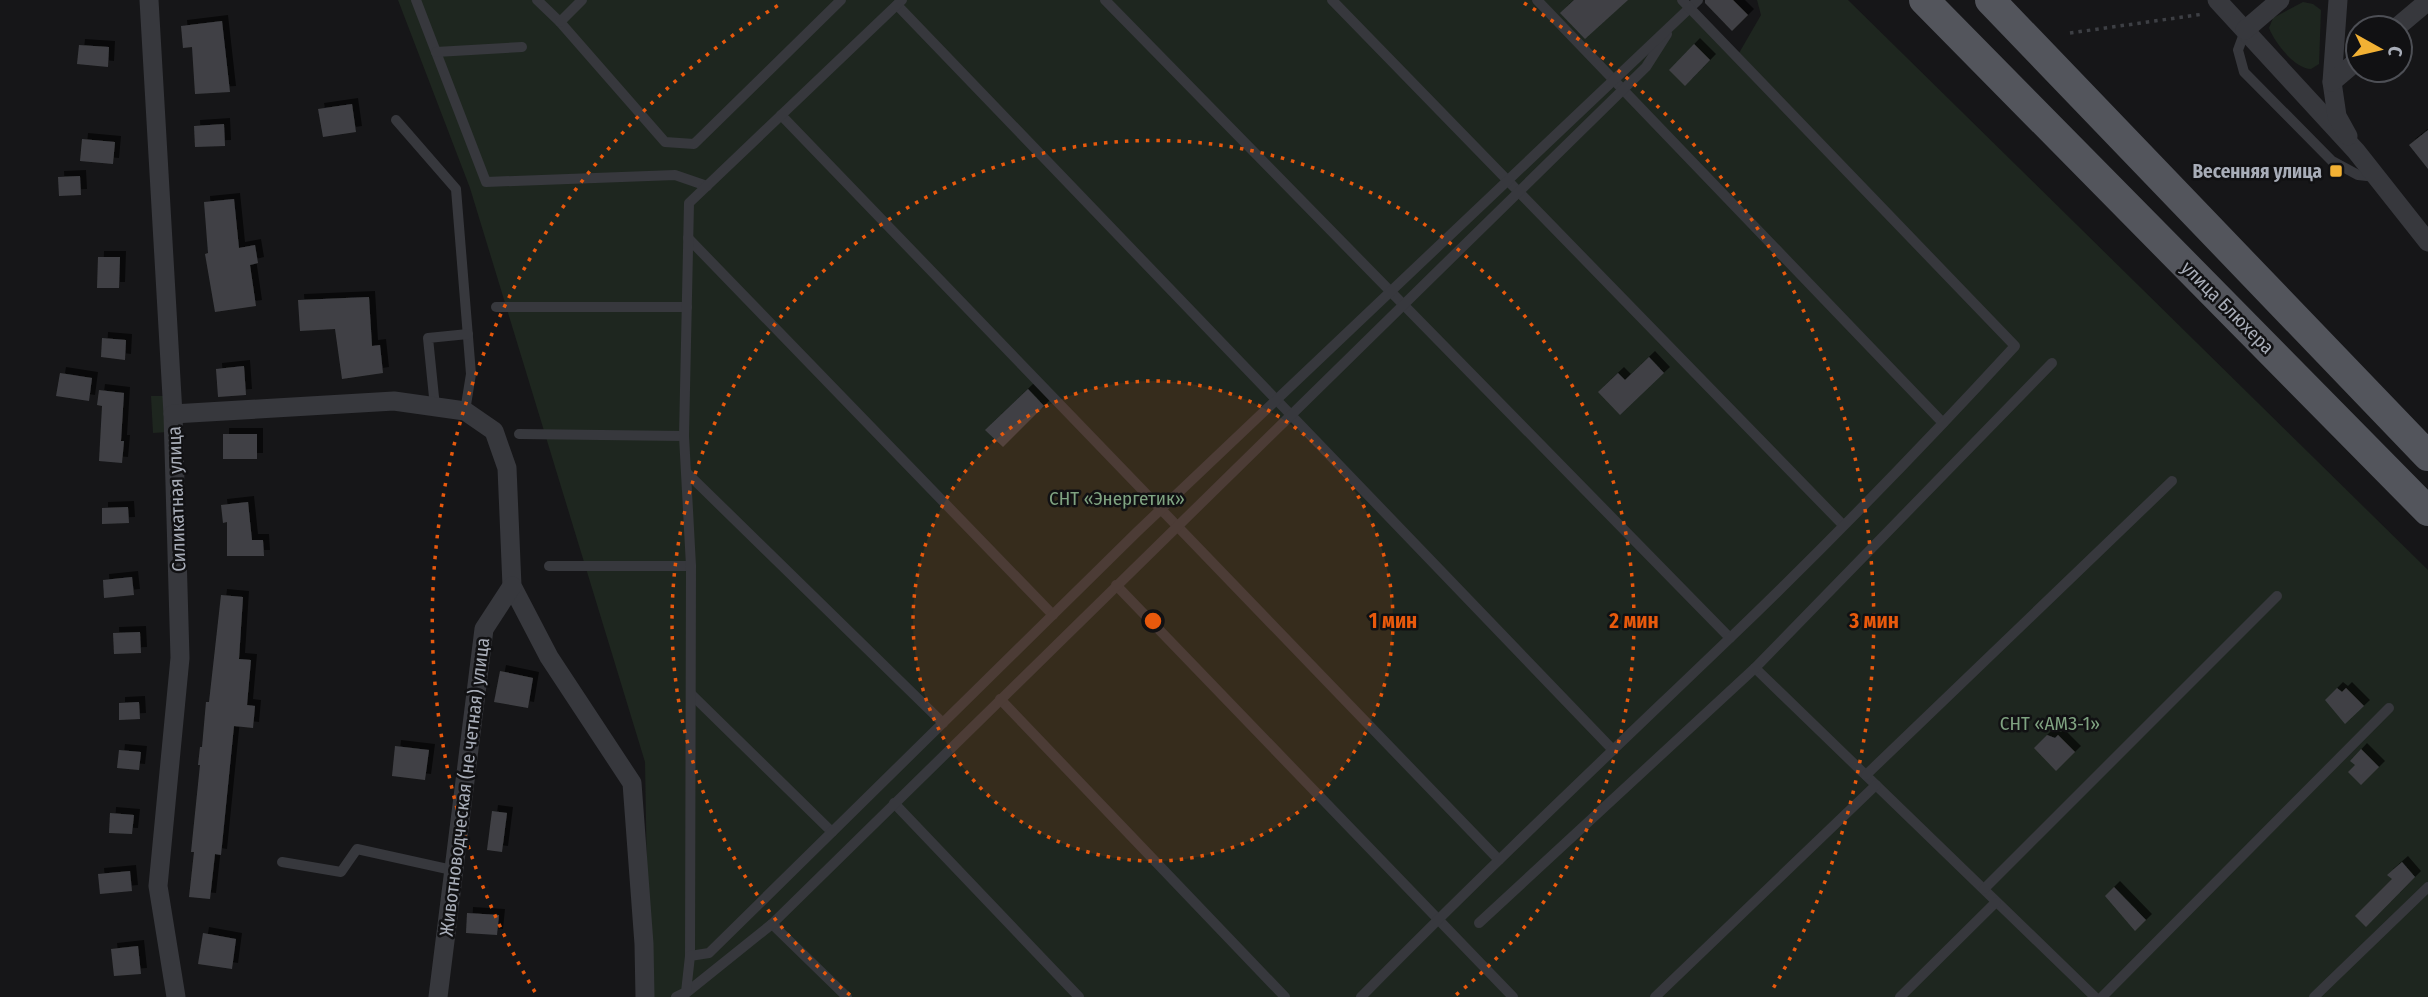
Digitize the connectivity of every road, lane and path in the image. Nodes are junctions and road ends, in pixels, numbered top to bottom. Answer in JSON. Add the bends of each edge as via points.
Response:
{"nodes":[{"id":1,"x":149,"y":0,"type":"edge"},
{"id":2,"x":416,"y":0,"type":"edge"},
{"id":3,"x":537,"y":0,"type":"edge"},
{"id":4,"x":582,"y":0,"type":"edge"},
{"id":5,"x":841,"y":0,"type":"edge"},
{"id":6,"x":1105,"y":0,"type":"edge"},
{"id":7,"x":1332,"y":0,"type":"edge"},
{"id":8,"x":1537,"y":0,"type":"edge"},
{"id":9,"x":1924,"y":0,"type":"edge"},
{"id":10,"x":1990,"y":0,"type":"edge"},
{"id":11,"x":2280,"y":0,"type":"edge"},
{"id":12,"x":2338,"y":0,"type":"edge"},
{"id":13,"x":2428,"y":1,"type":"edge"},
{"id":14,"x":900,"y":3,"type":"edge"},
{"id":15,"x":1690,"y":3,"type":"edge"},
{"id":16,"x":2222,"y":5,"type":"edge"},
{"id":17,"x":2413,"y":14,"type":"edge"},
{"id":18,"x":1675,"y":21,"type":"junction"},
{"id":19,"x":559,"y":22,"type":"junction"},
{"id":20,"x":2245,"y":30,"type":"junction"},
{"id":21,"x":2070,"y":33,"type":"dead end"},
{"id":22,"x":522,"y":47,"type":"dead end"},
{"id":23,"x":436,"y":52,"type":"junction"},
{"id":24,"x":2344,"y":72,"type":"edge"},
{"id":25,"x":1614,"y":79,"type":"junction"},
{"id":26,"x":2332,"y":82,"type":"junction"},
{"id":27,"x":1623,"y":89,"type":"junction"},
{"id":28,"x":781,"y":115,"type":"junction"},
{"id":29,"x":396,"y":120,"type":"dead end"},
{"id":30,"x":2356,"y":151,"type":"junction"},
{"id":31,"x":2376,"y":177,"type":"junction"},
{"id":32,"x":1507,"y":180,"type":"junction"},
{"id":33,"x":707,"y":186,"type":"junction"},
{"id":34,"x":1519,"y":192,"type":"junction"},
{"id":35,"x":688,"y":238,"type":"junction"},
{"id":36,"x":2428,"y":242,"type":"edge"},
{"id":37,"x":1390,"y":291,"type":"junction"},
{"id":38,"x":1403,"y":305,"type":"junction"},
{"id":39,"x":496,"y":307,"type":"dead end"},
{"id":40,"x":687,"y":307,"type":"junction"},
{"id":41,"x":468,"y":334,"type":"junction"},
{"id":42,"x":2052,"y":363,"type":"dead end"},
{"id":43,"x":1275,"y":400,"type":"junction"},
{"id":44,"x":435,"y":407,"type":"junction"},
{"id":45,"x":465,"y":411,"type":"junction"},
{"id":46,"x":173,"y":414,"type":"junction"},
{"id":47,"x":1290,"y":415,"type":"junction"},
{"id":48,"x":1943,"y":423,"type":"junction"},
{"id":49,"x":519,"y":434,"type":"dead end"},
{"id":50,"x":684,"y":436,"type":"junction"},
{"id":51,"x":2428,"y":456,"type":"edge"},
{"id":52,"x":686,"y":472,"type":"junction"},
{"id":53,"x":2172,"y":481,"type":"dead end"},
{"id":54,"x":1161,"y":509,"type":"junction"},
{"id":55,"x":2428,"y":511,"type":"edge"},
{"id":56,"x":1177,"y":526,"type":"junction"},
{"id":57,"x":1843,"y":526,"type":"junction"},
{"id":58,"x":549,"y":566,"type":"dead end"},
{"id":59,"x":691,"y":566,"type":"junction"},
{"id":60,"x":512,"y":586,"type":"junction"},
{"id":61,"x":1116,"y":586,"type":"junction"},
{"id":62,"x":2277,"y":596,"type":"dead end"},
{"id":63,"x":1053,"y":615,"type":"junction"},
{"id":64,"x":1730,"y":638,"type":"junction"},
{"id":65,"x":1755,"y":668,"type":"junction"},
{"id":66,"x":691,"y":694,"type":"junction"},
{"id":67,"x":1000,"y":699,"type":"junction"},
{"id":68,"x":2389,"y":708,"type":"dead end"},
{"id":69,"x":943,"y":723,"type":"junction"},
{"id":70,"x":1612,"y":749,"type":"junction"},
{"id":71,"x":1866,"y":775,"type":"junction"},
{"id":72,"x":1876,"y":785,"type":"junction"},
{"id":73,"x":894,"y":803,"type":"junction"},
{"id":74,"x":832,"y":832,"type":"junction"},
{"id":75,"x":1499,"y":860,"type":"junction"},
{"id":76,"x":282,"y":862,"type":"dead end"},
{"id":77,"x":452,"y":870,"type":"junction"},
{"id":78,"x":2428,"y":887,"type":"edge"},
{"id":79,"x":1983,"y":889,"type":"junction"},
{"id":80,"x":1996,"y":902,"type":"junction"},
{"id":81,"x":1437,"y":920,"type":"junction"},
{"id":82,"x":1479,"y":923,"type":"dead end"},
{"id":83,"x":772,"y":924,"type":"junction"},
{"id":84,"x":690,"y":956,"type":"junction"},
{"id":85,"x":686,"y":994,"type":"edge"},
{"id":86,"x":176,"y":997,"type":"edge"},
{"id":87,"x":438,"y":997,"type":"edge"},
{"id":88,"x":645,"y":997,"type":"edge"},
{"id":89,"x":676,"y":997,"type":"edge"},
{"id":90,"x":847,"y":997,"type":"edge"},
{"id":91,"x":1079,"y":997,"type":"edge"},
{"id":92,"x":1285,"y":997,"type":"edge"},
{"id":93,"x":1361,"y":997,"type":"edge"},
{"id":94,"x":1513,"y":997,"type":"edge"},
{"id":95,"x":1655,"y":997,"type":"edge"},
{"id":96,"x":1900,"y":997,"type":"edge"},
{"id":97,"x":2095,"y":997,"type":"edge"},
{"id":98,"x":2102,"y":997,"type":"edge"},
{"id":99,"x":2314,"y":997,"type":"edge"}],
"edges":[{"from":1,"to":46,"type":"street","name":"Силикатная улица"},
{"from":2,"to":23,"type":"lane"},
{"from":3,"to":19,"type":"lane"},
{"from":4,"to":19,"type":"lane"},
{"from":5,"to":19,"type":"lane","via":[[694,144],[664,142]]},
{"from":6,"to":37,"type":"lane"},
{"from":7,"to":32,"type":"lane"},
{"from":8,"to":25,"type":"lane"},
{"from":9,"to":55,"type":"main road","name":"улица Блюхера"},
{"from":10,"to":51,"type":"main road","name":"улица Блюхера"},
{"from":11,"to":20,"type":"street"},
{"from":12,"to":26,"type":"street"},
{"from":13,"to":17,"type":"street"},
{"from":14,"to":28,"type":"lane"},
{"from":14,"to":43,"type":"lane"},
{"from":15,"to":18,"type":"lane"},
{"from":15,"to":48,"type":"lane","via":[[2015,346]]},
{"from":16,"to":20,"type":"street"},
{"from":16,"to":21,"type":"path"},
{"from":18,"to":25,"type":"lane"},
{"from":18,"to":27,"type":"lane","via":[[1646,67]]},
{"from":20,"to":30,"type":"street"},
{"from":20,"to":31,"type":"lane","via":[[2238,50],[2244,72],[2332,161]]},
{"from":22,"to":23,"type":"lane"},
{"from":23,"to":33,"type":"lane","via":[[486,183],[675,175]]},
{"from":24,"to":26,"type":"street"},
{"from":25,"to":27,"type":"lane"},
{"from":25,"to":32,"type":"lane"},
{"from":26,"to":30,"type":"street","via":[[2337,116]]},
{"from":27,"to":34,"type":"lane"},
{"from":27,"to":48,"type":"lane"},
{"from":28,"to":33,"type":"lane"},
{"from":28,"to":54,"type":"lane"},
{"from":29,"to":41,"type":"lane","via":[[456,189]]},
{"from":30,"to":31,"type":"street"},
{"from":31,"to":36,"type":"street"},
{"from":32,"to":34,"type":"lane"},
{"from":32,"to":37,"type":"lane"},
{"from":33,"to":35,"type":"lane","via":[[689,203]]},
{"from":34,"to":38,"type":"lane"},
{"from":34,"to":57,"type":"lane"},
{"from":35,"to":40,"type":"lane"},
{"from":35,"to":63,"type":"lane"},
{"from":37,"to":38,"type":"lane"},
{"from":37,"to":43,"type":"lane"},
{"from":38,"to":47,"type":"lane"},
{"from":38,"to":64,"type":"lane"},
{"from":39,"to":40,"type":"lane"},
{"from":40,"to":50,"type":"lane"},
{"from":41,"to":44,"type":"lane","via":[[428,338]]},
{"from":41,"to":45,"type":"lane","via":[[471,374]]},
{"from":42,"to":65,"type":"lane"},
{"from":43,"to":47,"type":"lane"},
{"from":43,"to":54,"type":"lane"},
{"from":44,"to":45,"type":"street"},
{"from":44,"to":46,"type":"street","via":[[394,401]]},
{"from":45,"to":60,"type":"street","via":[[494,431],[507,468]]},
{"from":46,"to":86,"type":"street","name":"Силикатная улица","via":[[180,659],[158,886]]},
{"from":47,"to":56,"type":"lane"},
{"from":47,"to":70,"type":"lane"},
{"from":48,"to":57,"type":"lane"},
{"from":49,"to":50,"type":"lane"},
{"from":50,"to":52,"type":"lane"},
{"from":52,"to":59,"type":"lane"},
{"from":52,"to":69,"type":"lane"},
{"from":53,"to":71,"type":"lane"},
{"from":54,"to":56,"type":"lane"},
{"from":54,"to":63,"type":"lane"},
{"from":56,"to":61,"type":"lane"},
{"from":56,"to":75,"type":"lane"},
{"from":57,"to":64,"type":"lane"},
{"from":58,"to":59,"type":"lane"},
{"from":59,"to":66,"type":"lane"},
{"from":60,"to":77,"type":"street","name":"Животноводческая (не четная) улица","via":[[484,629]]},
{"from":60,"to":88,"type":"street","via":[[548,657],[632,783]]},
{"from":61,"to":67,"type":"lane"},
{"from":61,"to":81,"type":"lane"},
{"from":62,"to":79,"type":"lane"},
{"from":63,"to":69,"type":"lane"},
{"from":64,"to":70,"type":"lane"},
{"from":65,"to":71,"type":"lane"},
{"from":65,"to":82,"type":"lane"},
{"from":66,"to":74,"type":"lane"},
{"from":66,"to":84,"type":"lane"},
{"from":67,"to":73,"type":"lane"},
{"from":67,"to":92,"type":"lane"},
{"from":68,"to":98,"type":"lane"},
{"from":69,"to":74,"type":"lane"},
{"from":70,"to":75,"type":"lane"},
{"from":71,"to":72,"type":"lane"},
{"from":72,"to":79,"type":"lane"},
{"from":72,"to":95,"type":"lane"},
{"from":73,"to":83,"type":"lane"},
{"from":73,"to":91,"type":"lane"},
{"from":74,"to":84,"type":"lane","via":[[709,953]]},
{"from":75,"to":81,"type":"lane"},
{"from":76,"to":77,"type":"lane","via":[[341,872],[357,849]]},
{"from":77,"to":87,"type":"street","name":"Животноводческая (не четная) улица"},
{"from":78,"to":99,"type":"lane"},
{"from":79,"to":80,"type":"lane"},
{"from":80,"to":96,"type":"lane"},
{"from":80,"to":97,"type":"lane"},
{"from":81,"to":93,"type":"lane"},
{"from":81,"to":94,"type":"lane"},
{"from":83,"to":85,"type":"lane"},
{"from":83,"to":90,"type":"lane"},
{"from":84,"to":85,"type":"lane"},
{"from":85,"to":89,"type":"lane"}]}
